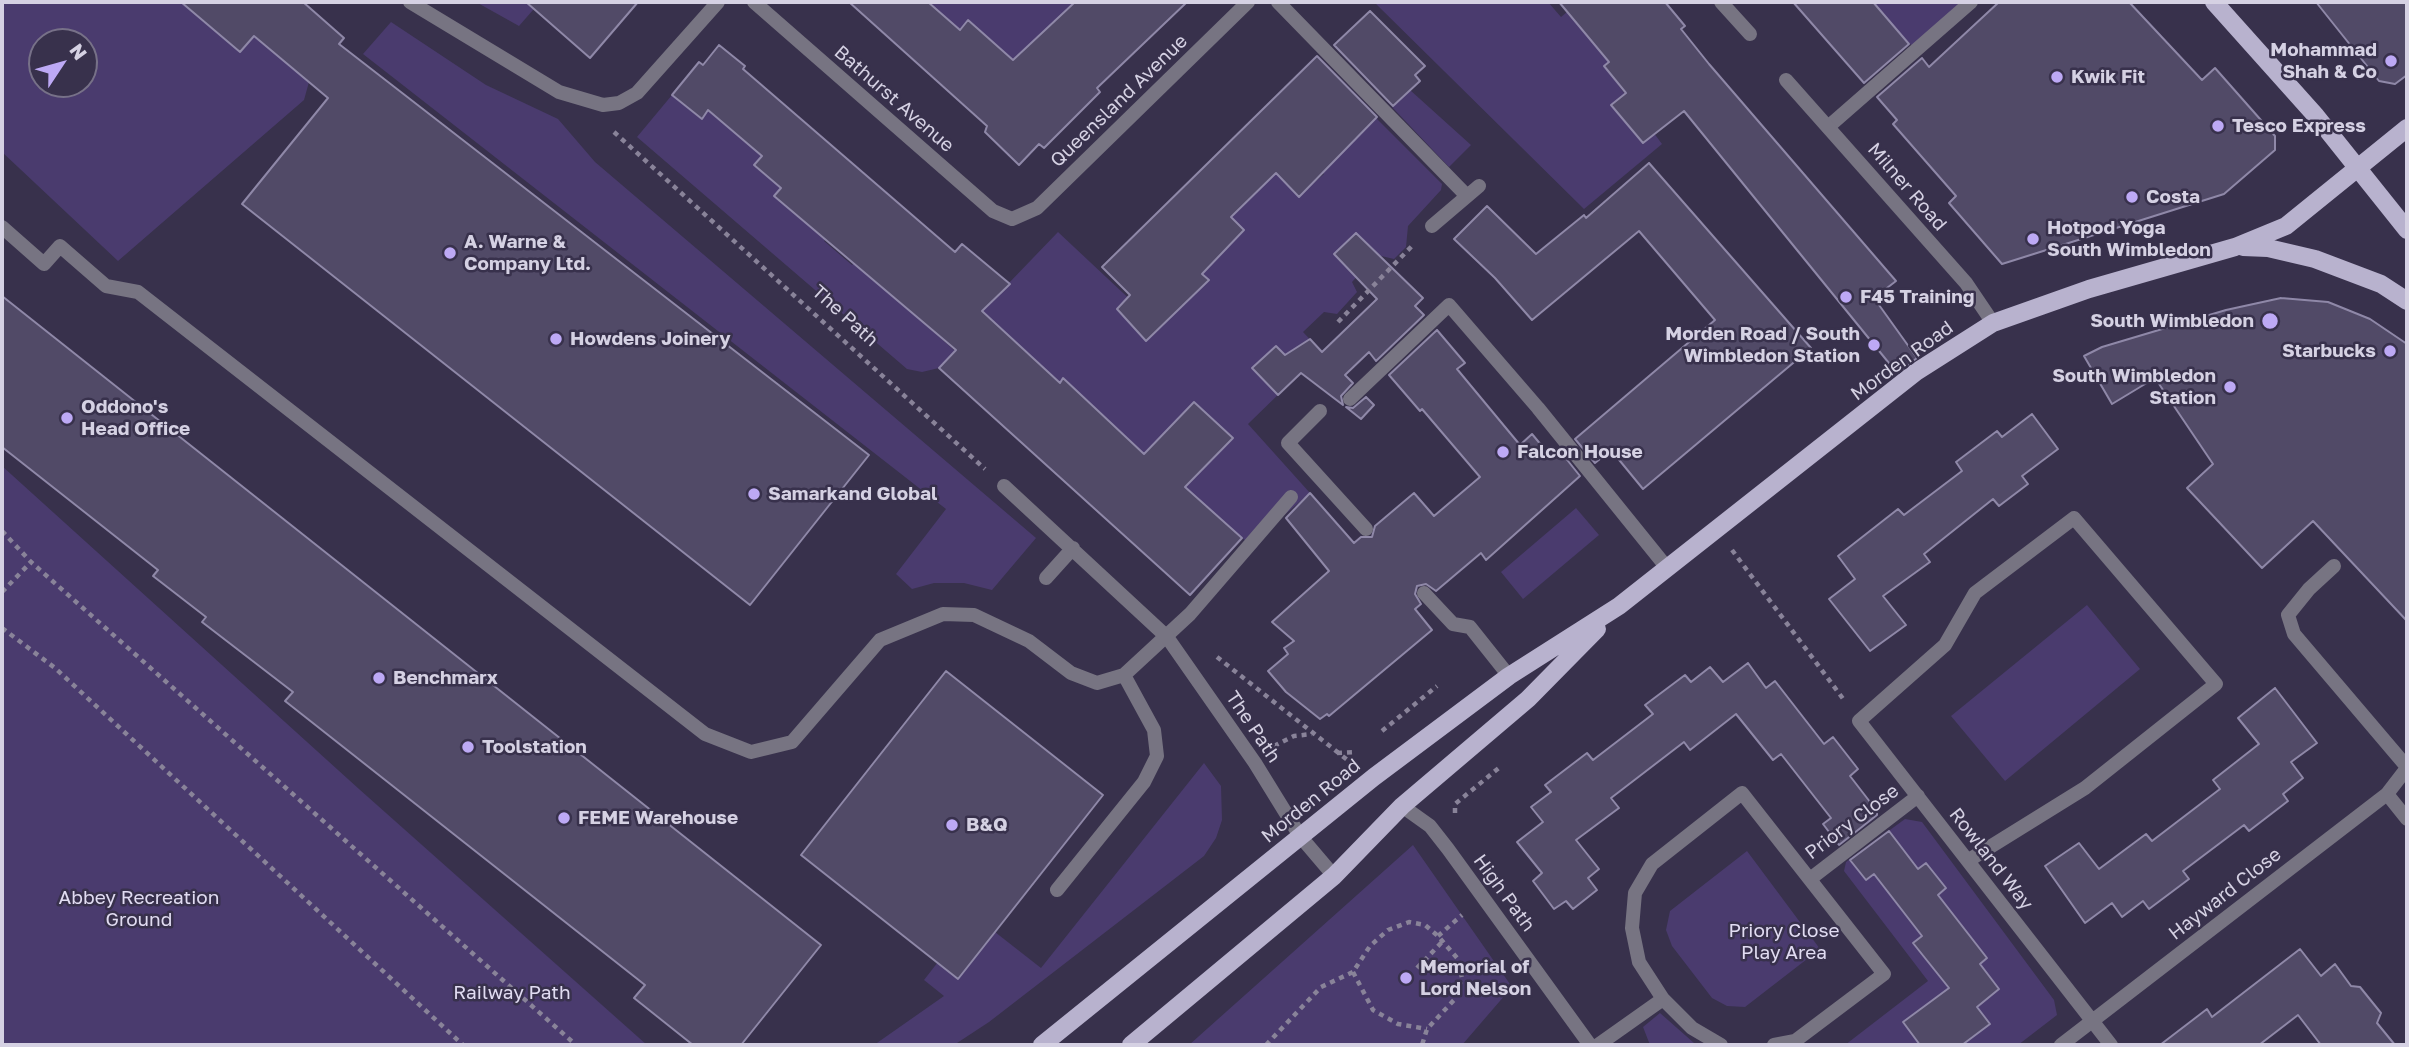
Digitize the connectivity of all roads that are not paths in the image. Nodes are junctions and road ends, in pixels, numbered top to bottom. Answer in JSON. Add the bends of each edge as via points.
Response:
{"nodes":[{"id":1,"x":410,"y":2,"type":"edge"},
{"id":2,"x":718,"y":2,"type":"edge"},
{"id":3,"x":754,"y":2,"type":"edge"},
{"id":4,"x":1248,"y":2,"type":"edge"},
{"id":5,"x":1278,"y":2,"type":"edge"},
{"id":6,"x":1721,"y":2,"type":"edge"},
{"id":7,"x":1971,"y":2,"type":"edge"},
{"id":8,"x":2214,"y":2,"type":"edge"},
{"id":9,"x":1750,"y":34,"type":"dead end"},
{"id":10,"x":1786,"y":80,"type":"dead end"},
{"id":11,"x":1828,"y":127,"type":"junction"},
{"id":12,"x":2407,"y":128,"type":"edge"},
{"id":13,"x":2360,"y":168,"type":"junction"},
{"id":14,"x":1479,"y":186,"type":"dead end"},
{"id":15,"x":1466,"y":195,"type":"junction"},
{"id":16,"x":1012,"y":219,"type":"joint"},
{"id":17,"x":1432,"y":226,"type":"road end"},
{"id":18,"x":2,"y":227,"type":"edge"},
{"id":19,"x":2407,"y":230,"type":"edge"},
{"id":20,"x":2235,"y":247,"type":"junction"},
{"id":21,"x":2407,"y":300,"type":"edge"},
{"id":22,"x":1993,"y":323,"type":"junction"},
{"id":23,"x":1350,"y":400,"type":"dead end"},
{"id":24,"x":1320,"y":411,"type":"dead end"},
{"id":25,"x":1004,"y":486,"type":"road end"},
{"id":26,"x":1291,"y":497,"type":"dead end"},
{"id":27,"x":1366,"y":529,"type":"dead end"},
{"id":28,"x":1073,"y":548,"type":"junction"},
{"id":29,"x":2334,"y":566,"type":"dead end"},
{"id":30,"x":1668,"y":569,"type":"junction"},
{"id":31,"x":1046,"y":578,"type":"dead end"},
{"id":32,"x":1424,"y":593,"type":"dead end"},
{"id":33,"x":1619,"y":607,"type":"junction"},
{"id":34,"x":1167,"y":637,"type":"junction"},
{"id":35,"x":1124,"y":675,"type":"junction"},
{"id":36,"x":1509,"y":676,"type":"junction"},
{"id":37,"x":2407,"y":767,"type":"edge"},
{"id":38,"x":2387,"y":794,"type":"junction"},
{"id":39,"x":1918,"y":796,"type":"junction"},
{"id":40,"x":1402,"y":806,"type":"junction"},
{"id":41,"x":2407,"y":819,"type":"edge"},
{"id":42,"x":1300,"y":836,"type":"junction"},
{"id":43,"x":1969,"y":860,"type":"junction"},
{"id":44,"x":1334,"y":876,"type":"junction"},
{"id":45,"x":1810,"y":879,"type":"junction"},
{"id":46,"x":1056,"y":890,"type":"dead end"},
{"id":47,"x":1663,"y":999,"type":"junction"},
{"id":48,"x":2092,"y":1021,"type":"junction"},
{"id":49,"x":1042,"y":1045,"type":"edge"},
{"id":50,"x":1131,"y":1045,"type":"edge"},
{"id":51,"x":1590,"y":1045,"type":"edge"},
{"id":52,"x":1598,"y":1045,"type":"edge"},
{"id":53,"x":1721,"y":1045,"type":"edge"},
{"id":54,"x":1774,"y":1045,"type":"edge"},
{"id":55,"x":2061,"y":1045,"type":"edge"},
{"id":56,"x":2111,"y":1045,"type":"edge"}],
"edges":[{"from":1,"to":2,"type":"street","via":[[559,92],[603,105],[637,93]]},
{"from":3,"to":16,"type":"street","name":"Bathurst Avenue","via":[[993,211]]},
{"from":4,"to":16,"type":"street","name":"Queensland Avenue","via":[[1037,208]]},
{"from":5,"to":15,"type":"street"},
{"from":6,"to":9,"type":"street"},
{"from":7,"to":11,"type":"street"},
{"from":8,"to":13,"type":"main road"},
{"from":10,"to":11,"type":"street","name":"Milner Road"},
{"from":11,"to":22,"type":"street","name":"Milner Road","via":[[1966,283]]},
{"from":12,"to":13,"type":"main road","name":"Morden Road"},
{"from":13,"to":19,"type":"main road"},
{"from":13,"to":20,"type":"main road","name":"Morden Road","via":[[2286,226]]},
{"from":14,"to":15,"type":"street"},
{"from":15,"to":17,"type":"street"},
{"from":18,"to":35,"type":"street","via":[[44,264],[60,246],[106,286],[138,292],[705,734],[751,752],[792,741],[880,639],[943,614],[974,615],[1029,641],[1071,673],[1097,684]]},
{"from":20,"to":21,"type":"main road","via":[[2268,248],[2315,259],[2381,284]]},
{"from":20,"to":22,"type":"main road","name":"Morden Road","via":[[2089,289]]},
{"from":22,"to":30,"type":"main road","name":"Morden Road","via":[[1916,372]]},
{"from":23,"to":30,"type":"street","via":[[1449,305]]},
{"from":24,"to":27,"type":"street","via":[[1288,443]]},
{"from":25,"to":28,"type":"street","name":"The Path"},
{"from":26,"to":34,"type":"street"},
{"from":28,"to":31,"type":"street"},
{"from":28,"to":34,"type":"street","name":"The Path"},
{"from":29,"to":37,"type":"street","name":"Hayward Close","via":[[2288,614],[2294,634]]},
{"from":30,"to":33,"type":"main road","name":"Morden Road"},
{"from":32,"to":36,"type":"street","via":[[1453,624],[1470,627]]},
{"from":33,"to":36,"type":"main road","name":"Morden Road"},
{"from":33,"to":40,"type":"main road","name":"Morden Road","via":[[1528,699]]},
{"from":34,"to":35,"type":"street"},
{"from":34,"to":42,"type":"street","name":"The Path"},
{"from":35,"to":46,"type":"street","via":[[1154,730],[1157,756],[1144,782]]},
{"from":36,"to":42,"type":"main road","name":"Morden Road"},
{"from":37,"to":38,"type":"street","name":"Hayward Close"},
{"from":38,"to":41,"type":"street"},
{"from":38,"to":48,"type":"street","name":"Hayward Close"},
{"from":39,"to":43,"type":"street","name":"Rowland Way"},
{"from":39,"to":43,"type":"street","name":"Rowland Way","via":[[1859,721],[1945,645],[1975,593],[2074,517],[2216,684],[2069,799]]},
{"from":39,"to":45,"type":"street","name":"Priory Close"},
{"from":40,"to":44,"type":"main road","name":"Morden Road"},
{"from":40,"to":51,"type":"street","name":"High Path","via":[[1430,826]]},
{"from":42,"to":44,"type":"street","name":"The Path"},
{"from":42,"to":49,"type":"main road","name":"Morden Road"},
{"from":43,"to":48,"type":"street","name":"Rowland Way"},
{"from":44,"to":50,"type":"main road","name":"Morden Road"},
{"from":45,"to":47,"type":"street","name":"Priory Close","via":[[1742,793],[1652,864],[1635,893],[1632,928],[1639,962]]},
{"from":45,"to":54,"type":"street","name":"Priory Close","via":[[1884,974],[1795,1041]]},
{"from":47,"to":52,"type":"street"},
{"from":47,"to":53,"type":"street","name":"Priory Close","via":[[1692,1028]]},
{"from":48,"to":55,"type":"street","name":"Hayward Close"},
{"from":48,"to":56,"type":"street","name":"Rowland Way"}]}
